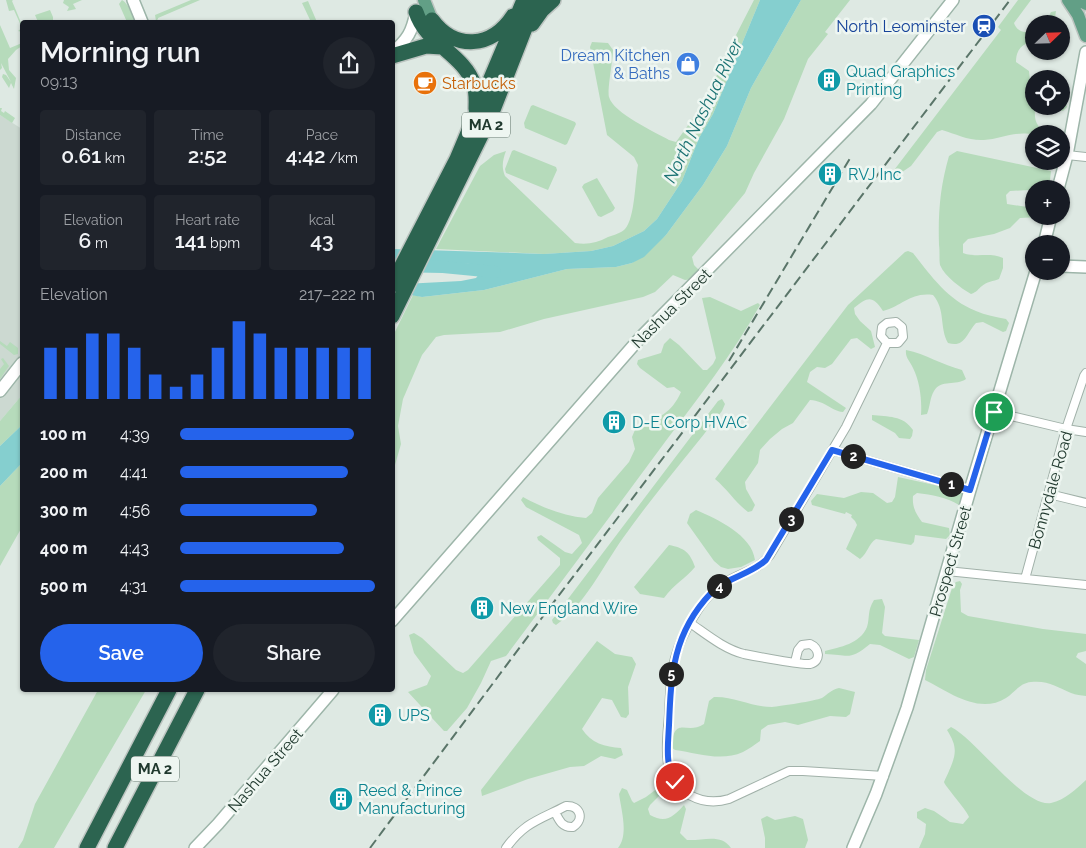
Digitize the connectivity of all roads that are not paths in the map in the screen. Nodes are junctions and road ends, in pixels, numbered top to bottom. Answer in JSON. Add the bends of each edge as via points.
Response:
{"nodes":[{"id":1,"x":133,"y":0,"type":"edge"},
{"id":2,"x":523,"y":0,"type":"edge"},
{"id":3,"x":536,"y":0,"type":"edge"},
{"id":4,"x":553,"y":0,"type":"edge"},
{"id":5,"x":953,"y":0,"type":"edge"},
{"id":6,"x":1068,"y":0,"type":"edge"},
{"id":7,"x":1078,"y":0,"type":"edge"},
{"id":8,"x":418,"y":4,"type":"edge"},
{"id":9,"x":1086,"y":4,"type":"edge"},
{"id":10,"x":141,"y":20,"type":"edge"},
{"id":11,"x":432,"y":20,"type":"joint"},
{"id":12,"x":1086,"y":36,"type":"edge"},
{"id":13,"x":520,"y":42,"type":"junction"},
{"id":14,"x":442,"y":47,"type":"junction"},
{"id":15,"x":395,"y":51,"type":"edge"},
{"id":16,"x":1086,"y":52,"type":"edge"},
{"id":17,"x":395,"y":53,"type":"edge"},
{"id":18,"x":475,"y":118,"type":"junction"},
{"id":19,"x":1070,"y":139,"type":"edge"},
{"id":20,"x":1070,"y":155,"type":"edge"},
{"id":21,"x":1086,"y":157,"type":"edge"},
{"id":22,"x":421,"y":245,"type":"junction"},
{"id":23,"x":1070,"y":266,"type":"edge"},
{"id":24,"x":1086,"y":267,"type":"edge"},
{"id":25,"x":1033,"y":280,"type":"edge"},
{"id":26,"x":395,"y":281,"type":"edge"},
{"id":27,"x":396,"y":310,"type":"edge"},
{"id":28,"x":887,"y":343,"type":"dead end"},
{"id":29,"x":20,"y":366,"type":"edge"},
{"id":30,"x":1086,"y":373,"type":"edge"},
{"id":31,"x":0,"y":391,"type":"edge"},
{"id":32,"x":994,"y":412,"type":"junction"},
{"id":33,"x":1066,"y":429,"type":"junction"},
{"id":34,"x":1086,"y":432,"type":"edge"},
{"id":35,"x":832,"y":450,"type":"junction"},
{"id":36,"x":970,"y":490,"type":"junction"},
{"id":37,"x":1049,"y":494,"type":"junction"},
{"id":38,"x":1086,"y":503,"type":"edge"},
{"id":39,"x":947,"y":571,"type":"junction"},
{"id":40,"x":1025,"y":578,"type":"junction"},
{"id":41,"x":1086,"y":585,"type":"edge"},
{"id":42,"x":395,"y":617,"type":"edge"},
{"id":43,"x":690,"y":623,"type":"junction"},
{"id":44,"x":795,"y":662,"type":"dead end"},
{"id":45,"x":168,"y":692,"type":"edge"},
{"id":46,"x":196,"y":692,"type":"edge"},
{"id":47,"x":331,"y":692,"type":"edge"},
{"id":48,"x":153,"y":719,"type":"junction"},
{"id":49,"x":884,"y":776,"type":"junction"},
{"id":50,"x":555,"y":812,"type":"dead end"},
{"id":51,"x":76,"y":848,"type":"edge"},
{"id":52,"x":87,"y":848,"type":"edge"},
{"id":53,"x":115,"y":848,"type":"edge"},
{"id":54,"x":195,"y":848,"type":"edge"},
{"id":55,"x":506,"y":848,"type":"edge"},
{"id":56,"x":853,"y":848,"type":"edge"}],
"edges":[{"from":1,"to":10,"type":"main road"},
{"from":2,"to":11,"type":"highway","via":[[504,28],[478,42],[462,41],[446,34]]},
{"from":2,"to":18,"type":"highway","number":"MA 2"},
{"from":3,"to":13,"type":"highway","number":"MA 2"},
{"from":4,"to":13,"type":"highway","via":[[539,13]]},
{"from":5,"to":42,"type":"main road","name":"Nashua Street","via":[[871,104],[640,338]]},
{"from":6,"to":12,"type":"main road"},
{"from":7,"to":9,"type":"main road"},
{"from":8,"to":11,"type":"main road"},
{"from":8,"to":14,"type":"highway","via":[[426,30]]},
{"from":8,"to":15,"type":"main road","via":[[412,30]]},
{"from":13,"to":22,"type":"highway","number":"MA 2","via":[[491,114]]},
{"from":14,"to":17,"type":"highway","via":[[426,46]]},
{"from":14,"to":18,"type":"highway","via":[[473,81]]},
{"from":16,"to":19,"type":"main road"},
{"from":18,"to":22,"type":"highway","number":"MA 2"},
{"from":20,"to":21,"type":"street"},
{"from":22,"to":26,"type":"highway","number":"MA 2"},
{"from":22,"to":27,"type":"highway","number":"MA 2"},
{"from":23,"to":24,"type":"main road"},
{"from":25,"to":32,"type":"main road","name":"Prospect Street"},
{"from":28,"to":35,"type":"street"},
{"from":29,"to":31,"type":"main road"},
{"from":30,"to":33,"type":"street","name":"Bonnydale Road"},
{"from":32,"to":33,"type":"street"},
{"from":32,"to":36,"type":"main road","name":"Prospect Street"},
{"from":33,"to":34,"type":"street"},
{"from":33,"to":37,"type":"street","name":"Bonnydale Road"},
{"from":35,"to":36,"type":"street"},
{"from":35,"to":43,"type":"street","via":[[766,560],[715,590]]},
{"from":36,"to":39,"type":"main road","name":"Prospect Street"},
{"from":37,"to":38,"type":"street"},
{"from":37,"to":40,"type":"street","name":"Bonnydale Road"},
{"from":39,"to":40,"type":"street"},
{"from":39,"to":49,"type":"main road","name":"Prospect Street"},
{"from":40,"to":41,"type":"street"},
{"from":43,"to":44,"type":"street","via":[[735,650]]},
{"from":43,"to":49,"type":"street","via":[[672,668],[667,756],[672,777],[687,794],[707,802],[724,801],[789,771]]},
{"from":45,"to":48,"type":"highway","number":"MA 2"},
{"from":46,"to":53,"type":"highway","number":"MA 2"},
{"from":47,"to":54,"type":"main road","name":"Nashua Street"},
{"from":48,"to":51,"type":"highway"},
{"from":48,"to":52,"type":"highway","number":"MA 2"},
{"from":49,"to":56,"type":"main road","name":"Prospect Street"},
{"from":50,"to":55,"type":"street","via":[[523,828]]}]}
